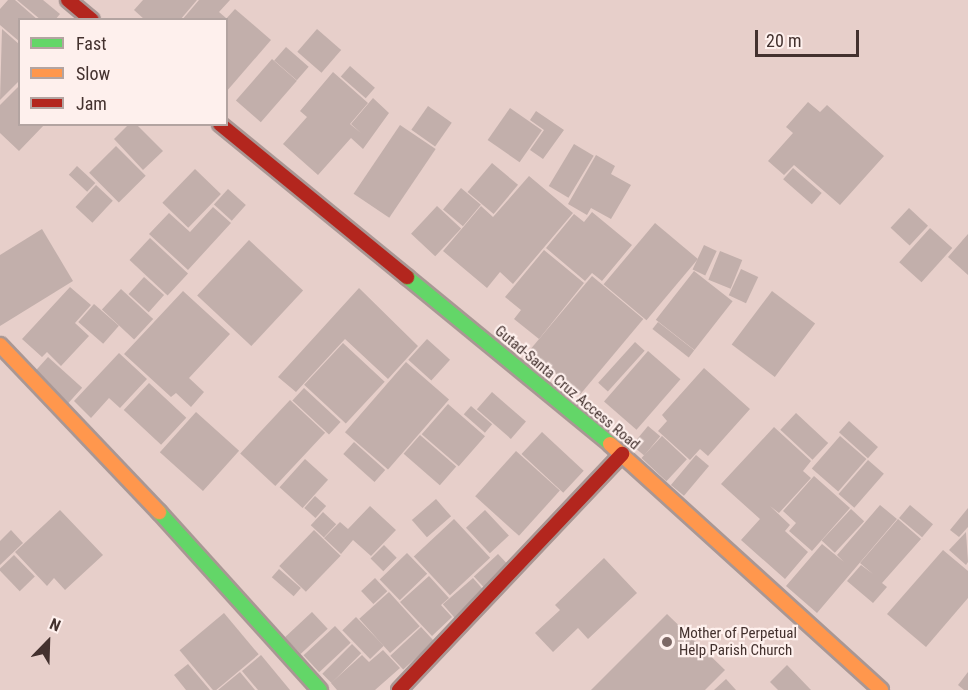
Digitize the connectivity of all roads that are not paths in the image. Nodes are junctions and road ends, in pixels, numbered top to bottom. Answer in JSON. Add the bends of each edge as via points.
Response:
{"nodes":[{"id":1,"x":68,"y":0,"type":"edge"},
{"id":2,"x":90,"y":18,"type":"edge"},
{"id":3,"x":222,"y":126,"type":"edge"},
{"id":4,"x":0,"y":345,"type":"edge"},
{"id":5,"x":622,"y":454,"type":"junction"},
{"id":6,"x":320,"y":690,"type":"edge"},
{"id":7,"x":399,"y":690,"type":"edge"},
{"id":8,"x":881,"y":690,"type":"edge"}],
"edges":[{"from":1,"to":2,"type":"main road"},
{"from":3,"to":5,"type":"main road","name":"Gutad-Santa Cruz Access Road"},
{"from":4,"to":6,"type":"main road","via":[[202,556]]},
{"from":5,"to":7,"type":"main road"},
{"from":5,"to":8,"type":"main road","name":"Gutad-Santa Cruz Access Road"}]}
